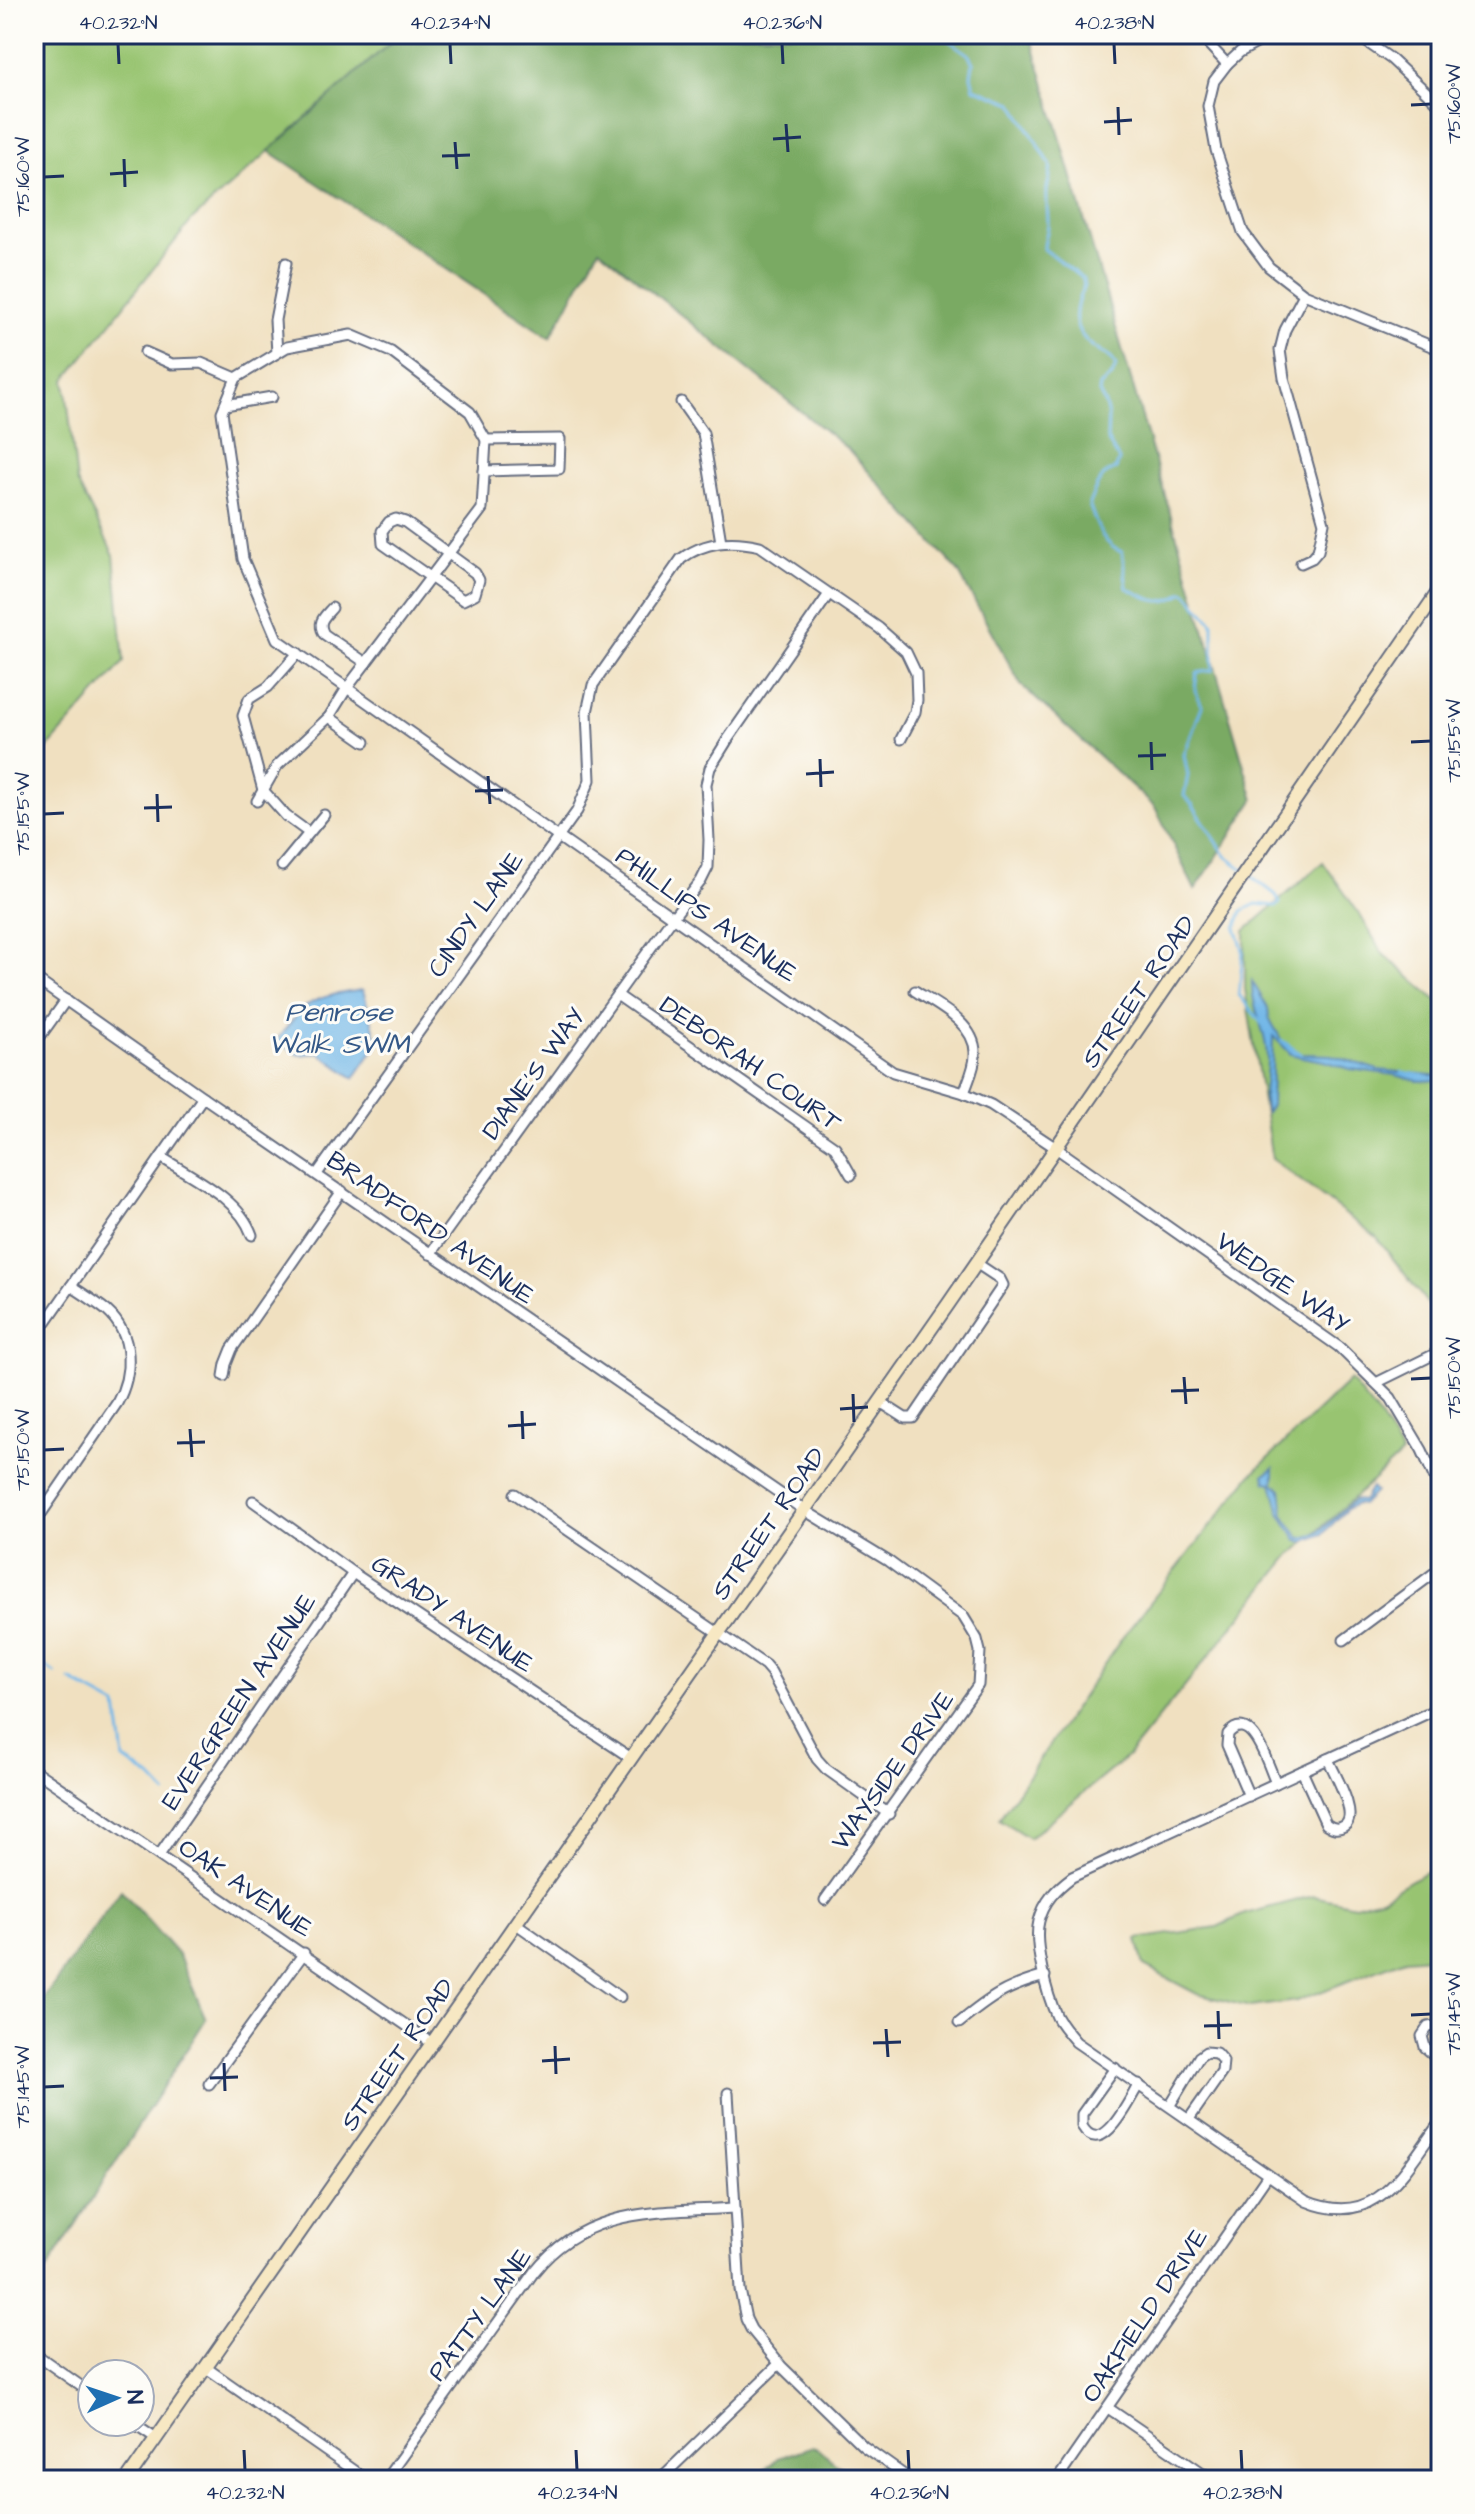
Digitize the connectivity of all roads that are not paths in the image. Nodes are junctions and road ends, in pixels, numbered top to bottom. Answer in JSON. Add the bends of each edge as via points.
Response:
{"nodes":[{"id":1,"x":1199,"y":34,"type":"edge"},
{"id":2,"x":1273,"y":34,"type":"edge"},
{"id":3,"x":1355,"y":34,"type":"edge"},
{"id":4,"x":1227,"y":64,"type":"junction"},
{"id":5,"x":1441,"y":106,"type":"edge"},
{"id":6,"x":286,"y":263,"type":"dead end"},
{"id":7,"x":1304,"y":294,"type":"junction"},
{"id":8,"x":1441,"y":350,"type":"edge"},
{"id":9,"x":145,"y":352,"type":"dead end"},
{"id":10,"x":277,"y":353,"type":"junction"},
{"id":11,"x":236,"y":378,"type":"junction"},
{"id":12,"x":272,"y":397,"type":"dead end"},
{"id":13,"x":681,"y":402,"type":"dead end"},
{"id":14,"x":225,"y":405,"type":"junction"},
{"id":15,"x":486,"y":440,"type":"junction"},
{"id":16,"x":484,"y":471,"type":"junction"},
{"id":17,"x":721,"y":542,"type":"junction"},
{"id":18,"x":448,"y":554,"type":"junction"},
{"id":19,"x":1301,"y":563,"type":"dead end"},
{"id":20,"x":430,"y":578,"type":"junction"},
{"id":21,"x":1441,"y":588,"type":"edge"},
{"id":22,"x":829,"y":594,"type":"junction"},
{"id":23,"x":332,"y":608,"type":"dead end"},
{"id":24,"x":298,"y":653,"type":"junction"},
{"id":25,"x":366,"y":663,"type":"junction"},
{"id":26,"x":347,"y":688,"type":"junction"},
{"id":27,"x":329,"y":717,"type":"junction"},
{"id":28,"x":901,"y":739,"type":"dead end"},
{"id":29,"x":365,"y":742,"type":"dead end"},
{"id":30,"x":263,"y":790,"type":"junction"},
{"id":31,"x":257,"y":801,"type":"dead end"},
{"id":32,"x":324,"y":815,"type":"dead end"},
{"id":33,"x":308,"y":832,"type":"junction"},
{"id":34,"x":557,"y":836,"type":"junction"},
{"id":35,"x":282,"y":866,"type":"dead end"},
{"id":36,"x":673,"y":917,"type":"junction"},
{"id":37,"x":34,"y":978,"type":"edge"},
{"id":38,"x":915,"y":991,"type":"dead end"},
{"id":39,"x":617,"y":995,"type":"junction"},
{"id":40,"x":66,"y":1000,"type":"junction"},
{"id":41,"x":34,"y":1045,"type":"edge"},
{"id":42,"x":964,"y":1093,"type":"junction"},
{"id":43,"x":203,"y":1097,"type":"junction"},
{"id":44,"x":1056,"y":1148,"type":"junction"},
{"id":45,"x":161,"y":1157,"type":"junction"},
{"id":46,"x":317,"y":1174,"type":"junction"},
{"id":47,"x":851,"y":1175,"type":"dead end"},
{"id":48,"x":342,"y":1191,"type":"junction"},
{"id":49,"x":252,"y":1235,"type":"dead end"},
{"id":50,"x":430,"y":1254,"type":"junction"},
{"id":51,"x":976,"y":1263,"type":"junction"},
{"id":52,"x":71,"y":1286,"type":"junction"},
{"id":53,"x":34,"y":1339,"type":"edge"},
{"id":54,"x":1441,"y":1351,"type":"edge"},
{"id":55,"x":224,"y":1376,"type":"dead end"},
{"id":56,"x":1378,"y":1382,"type":"junction"},
{"id":57,"x":880,"y":1402,"type":"junction"},
{"id":58,"x":1441,"y":1492,"type":"edge"},
{"id":59,"x":515,"y":1494,"type":"dead end"},
{"id":60,"x":253,"y":1501,"type":"dead end"},
{"id":61,"x":804,"y":1510,"type":"junction"},
{"id":62,"x":34,"y":1524,"type":"edge"},
{"id":63,"x":1441,"y":1568,"type":"edge"},
{"id":64,"x":353,"y":1573,"type":"junction"},
{"id":65,"x":718,"y":1634,"type":"junction"},
{"id":66,"x":1344,"y":1640,"type":"dead end"},
{"id":67,"x":1441,"y":1707,"type":"edge"},
{"id":68,"x":631,"y":1758,"type":"junction"},
{"id":69,"x":1328,"y":1759,"type":"junction"},
{"id":70,"x":34,"y":1770,"type":"edge"},
{"id":71,"x":1302,"y":1771,"type":"junction"},
{"id":72,"x":1276,"y":1783,"type":"junction"},
{"id":73,"x":1249,"y":1796,"type":"junction"},
{"id":74,"x":889,"y":1814,"type":"junction"},
{"id":75,"x":160,"y":1854,"type":"junction"},
{"id":76,"x":825,"y":1900,"type":"dead end"},
{"id":77,"x":515,"y":1923,"type":"junction"},
{"id":78,"x":304,"y":1953,"type":"junction"},
{"id":79,"x":1045,"y":1976,"type":"junction"},
{"id":80,"x":620,"y":1997,"type":"dead end"},
{"id":81,"x":959,"y":2023,"type":"dead end"},
{"id":82,"x":1441,"y":2025,"type":"edge"},
{"id":83,"x":432,"y":2043,"type":"junction"},
{"id":84,"x":1441,"y":2061,"type":"edge"},
{"id":85,"x":1115,"y":2068,"type":"junction"},
{"id":86,"x":209,"y":2084,"type":"dead end"},
{"id":87,"x":1139,"y":2084,"type":"junction"},
{"id":88,"x":728,"y":2093,"type":"dead end"},
{"id":89,"x":1170,"y":2105,"type":"junction"},
{"id":90,"x":1189,"y":2119,"type":"junction"},
{"id":91,"x":1441,"y":2121,"type":"edge"},
{"id":92,"x":1268,"y":2175,"type":"junction"},
{"id":93,"x":735,"y":2208,"type":"junction"},
{"id":94,"x":34,"y":2353,"type":"edge"},
{"id":95,"x":779,"y":2364,"type":"junction"},
{"id":96,"x":205,"y":2367,"type":"junction"},
{"id":97,"x":76,"y":2383,"type":"edge"},
{"id":98,"x":1108,"y":2408,"type":"junction"},
{"id":99,"x":156,"y":2438,"type":"joint"},
{"id":100,"x":127,"y":2480,"type":"edge"},
{"id":101,"x":367,"y":2480,"type":"edge"},
{"id":102,"x":385,"y":2480,"type":"edge"},
{"id":103,"x":659,"y":2480,"type":"edge"},
{"id":104,"x":911,"y":2480,"type":"edge"},
{"id":105,"x":1057,"y":2480,"type":"edge"},
{"id":106,"x":1213,"y":2480,"type":"edge"}],
"edges":[{"from":1,"to":4,"type":"street"},
{"from":2,"to":4,"type":"street"},
{"from":3,"to":5,"type":"street"},
{"from":4,"to":7,"type":"street","via":[[1214,81],[1208,119],[1232,203],[1262,259]]},
{"from":6,"to":10,"type":"street","via":[[275,320]]},
{"from":7,"to":8,"type":"street"},
{"from":7,"to":19,"type":"street","via":[[1280,350],[1324,523],[1318,551]]},
{"from":9,"to":11,"type":"street","via":[[172,364],[201,363]]},
{"from":10,"to":11,"type":"street"},
{"from":10,"to":15,"type":"street","via":[[351,335],[391,352],[470,412]]},
{"from":11,"to":14,"type":"street","name":"PHILLIPS AVENUE"},
{"from":12,"to":14,"type":"street"},
{"from":13,"to":17,"type":"street","via":[[703,433]]},
{"from":14,"to":24,"type":"street","name":"PHILLIPS AVENUE","via":[[243,559],[277,639]]},
{"from":15,"to":16,"type":"street"},
{"from":15,"to":16,"type":"street","via":[[560,439],[559,469]]},
{"from":16,"to":18,"type":"street","via":[[482,509]]},
{"from":17,"to":22,"type":"street","via":[[760,546]]},
{"from":17,"to":34,"type":"street","name":"CINDY LANE","via":[[681,559],[593,685],[587,712],[590,780],[577,811]]},
{"from":18,"to":20,"type":"street"},
{"from":18,"to":20,"type":"street","via":[[475,573],[475,594],[463,600]]},
{"from":18,"to":20,"type":"street","via":[[405,522],[396,519],[382,531],[383,544]]},
{"from":20,"to":25,"type":"street"},
{"from":21,"to":44,"type":"main road","name":"STREET ROAD"},
{"from":22,"to":28,"type":"street","via":[[879,628],[912,662],[917,700]]},
{"from":22,"to":36,"type":"street","name":"DIANE'S WAY","via":[[710,768],[708,867]]},
{"from":23,"to":25,"type":"street","via":[[320,628]]},
{"from":24,"to":26,"type":"street","name":"PHILLIPS AVENUE"},
{"from":24,"to":30,"type":"street","via":[[244,708]]},
{"from":25,"to":26,"type":"street"},
{"from":26,"to":27,"type":"street"},
{"from":26,"to":34,"type":"street","name":"PHILLIPS AVENUE"},
{"from":27,"to":29,"type":"street"},
{"from":27,"to":30,"type":"street","via":[[277,766]]},
{"from":30,"to":31,"type":"street"},
{"from":30,"to":33,"type":"street"},
{"from":32,"to":33,"type":"street"},
{"from":33,"to":35,"type":"street"},
{"from":34,"to":36,"type":"street","name":"PHILLIPS AVENUE"},
{"from":34,"to":46,"type":"street","name":"CINDY LANE"},
{"from":36,"to":39,"type":"street","name":"DIANE'S WAY"},
{"from":36,"to":42,"type":"street","name":"PHILLIPS AVENUE","via":[[893,1072]]},
{"from":37,"to":40,"type":"street","name":"BRADFORD AVENUE"},
{"from":38,"to":42,"type":"street","via":[[950,1014],[972,1038],[976,1053]]},
{"from":39,"to":47,"type":"street","name":"DEBORAH COURT","via":[[835,1147]]},
{"from":39,"to":50,"type":"street","name":"DIANE'S WAY"},
{"from":40,"to":41,"type":"street"},
{"from":40,"to":43,"type":"street","name":"BRADFORD AVENUE"},
{"from":42,"to":44,"type":"street","name":"PHILLIPS AVENUE"},
{"from":43,"to":45,"type":"street"},
{"from":43,"to":46,"type":"street","name":"BRADFORD AVENUE"},
{"from":44,"to":51,"type":"main road","name":"STREET ROAD"},
{"from":44,"to":56,"type":"street","name":"WEDGE WAY","via":[[1339,1347]]},
{"from":45,"to":49,"type":"street","via":[[236,1207]]},
{"from":45,"to":52,"type":"street"},
{"from":46,"to":48,"type":"street","name":"BRADFORD AVENUE"},
{"from":48,"to":50,"type":"street","name":"BRADFORD AVENUE"},
{"from":48,"to":55,"type":"street","via":[[232,1349]]},
{"from":50,"to":61,"type":"street","name":"BRADFORD AVENUE"},
{"from":51,"to":57,"type":"main road","name":"STREET ROAD"},
{"from":51,"to":57,"type":"street","via":[[1003,1285],[913,1418]]},
{"from":52,"to":53,"type":"street"},
{"from":52,"to":62,"type":"street","via":[[120,1328],[129,1373],[117,1403]]},
{"from":54,"to":56,"type":"street"},
{"from":56,"to":58,"type":"street","name":"WEDGE WAY","via":[[1416,1439]]},
{"from":57,"to":61,"type":"main road","name":"STREET ROAD"},
{"from":59,"to":65,"type":"street"},
{"from":60,"to":64,"type":"street","name":"GRADY AVENUE"},
{"from":61,"to":65,"type":"main road","name":"STREET ROAD"},
{"from":61,"to":74,"type":"street","name":"WAYSIDE DRIVE","via":[[955,1609],[977,1639],[978,1685]]},
{"from":63,"to":66,"type":"street"},
{"from":64,"to":68,"type":"street","name":"GRADY AVENUE"},
{"from":64,"to":75,"type":"street","name":"EVERGREEN AVENUE"},
{"from":65,"to":68,"type":"main road","name":"STREET ROAD"},
{"from":65,"to":74,"type":"street","via":[[771,1672],[826,1769]]},
{"from":67,"to":69,"type":"street"},
{"from":68,"to":77,"type":"main road","name":"STREET ROAD"},
{"from":69,"to":71,"type":"street"},
{"from":69,"to":71,"type":"street","via":[[1351,1811],[1343,1827],[1326,1824]]},
{"from":70,"to":75,"type":"street","name":"OAK AVENUE"},
{"from":71,"to":72,"type":"street"},
{"from":72,"to":73,"type":"street"},
{"from":72,"to":73,"type":"street","via":[[1253,1732],[1236,1726],[1227,1745]]},
{"from":73,"to":79,"type":"street","via":[[1061,1886],[1045,1904],[1037,1929]]},
{"from":74,"to":76,"type":"street","name":"WAYSIDE DRIVE"},
{"from":75,"to":78,"type":"street","name":"OAK AVENUE"},
{"from":77,"to":80,"type":"street"},
{"from":77,"to":83,"type":"main road","name":"STREET ROAD"},
{"from":78,"to":83,"type":"street","name":"OAK AVENUE"},
{"from":78,"to":86,"type":"street"},
{"from":79,"to":81,"type":"street","via":[[1005,1989]]},
{"from":79,"to":85,"type":"street","via":[[1062,2025],[1076,2042]]},
{"from":82,"to":84,"type":"street","via":[[1428,2027],[1422,2036],[1425,2047]]},
{"from":83,"to":96,"type":"main road","name":"STREET ROAD"},
{"from":85,"to":87,"type":"street"},
{"from":85,"to":87,"type":"street","via":[[1082,2114],[1089,2135],[1108,2132]]},
{"from":87,"to":89,"type":"street"},
{"from":88,"to":93,"type":"street"},
{"from":89,"to":90,"type":"street"},
{"from":89,"to":90,"type":"street","via":[[1201,2054],[1216,2053],[1223,2061],[1222,2072]]},
{"from":90,"to":92,"type":"street"},
{"from":91,"to":92,"type":"street","via":[[1393,2185],[1358,2209],[1321,2207]]},
{"from":92,"to":98,"type":"street","name":"OAKFIELD DRIVE"},
{"from":93,"to":95,"type":"street","via":[[746,2319]]},
{"from":93,"to":102,"type":"street","name":"PATTY LANE","via":[[617,2218],[557,2247]]},
{"from":94,"to":97,"type":"street"},
{"from":95,"to":103,"type":"street"},
{"from":95,"to":104,"type":"street","via":[[863,2446]]},
{"from":96,"to":99,"type":"main road","name":"STREET ROAD"},
{"from":96,"to":101,"type":"street"},
{"from":98,"to":105,"type":"street","name":"OAKFIELD DRIVE"},
{"from":98,"to":106,"type":"street"},
{"from":99,"to":100,"type":"main road","name":"STREET ROAD"}]}
